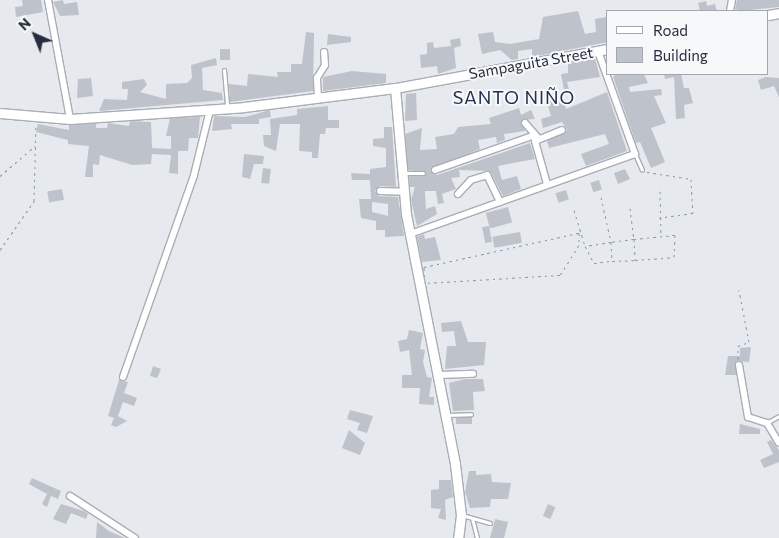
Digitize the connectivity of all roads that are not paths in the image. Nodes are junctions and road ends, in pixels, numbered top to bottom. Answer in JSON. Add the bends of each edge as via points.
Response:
{"nodes":[{"id":1,"x":48,"y":0,"type":"edge"},
{"id":2,"x":606,"y":49,"type":"edge"},
{"id":3,"x":598,"y":51,"type":"junction"},
{"id":4,"x":324,"y":52,"type":"dead end"},
{"id":5,"x":224,"y":70,"type":"dead end"},
{"id":6,"x":606,"y":73,"type":"edge"},
{"id":7,"x":607,"y":75,"type":"edge"},
{"id":8,"x":394,"y":88,"type":"junction"},
{"id":9,"x":318,"y":98,"type":"junction"},
{"id":10,"x":226,"y":109,"type":"junction"},
{"id":11,"x":210,"y":110,"type":"junction"},
{"id":12,"x":0,"y":113,"type":"edge"},
{"id":13,"x":70,"y":119,"type":"junction"},
{"id":14,"x":525,"y":123,"type":"dead end"},
{"id":15,"x":562,"y":130,"type":"dead end"},
{"id":16,"x":536,"y":136,"type":"junction"},
{"id":17,"x":635,"y":154,"type":"junction"},
{"id":18,"x":435,"y":170,"type":"dead end"},
{"id":19,"x":642,"y":170,"type":"road end"},
{"id":20,"x":423,"y":172,"type":"dead end"},
{"id":21,"x":402,"y":173,"type":"junction"},
{"id":22,"x":546,"y":184,"type":"junction"},
{"id":23,"x":380,"y":192,"type":"dead end"},
{"id":24,"x":404,"y":192,"type":"junction"},
{"id":25,"x":458,"y":194,"type":"dead end"},
{"id":26,"x":500,"y":202,"type":"junction"},
{"id":27,"x":410,"y":234,"type":"junction"},
{"id":28,"x":739,"y":365,"type":"road end"},
{"id":29,"x":473,"y":374,"type":"dead end"},
{"id":30,"x":439,"y":375,"type":"junction"},
{"id":31,"x":123,"y":377,"type":"dead end"},
{"id":32,"x":471,"y":414,"type":"dead end"},
{"id":33,"x":447,"y":415,"type":"junction"},
{"id":34,"x":779,"y":416,"type":"edge"},
{"id":35,"x":767,"y":423,"type":"junction"},
{"id":36,"x":779,"y":443,"type":"edge"},
{"id":37,"x":70,"y":496,"type":"dead end"},
{"id":38,"x":462,"y":515,"type":"junction"},
{"id":39,"x":472,"y":518,"type":"junction"},
{"id":40,"x":490,"y":523,"type":"dead end"},
{"id":41,"x":134,"y":538,"type":"edge"},
{"id":42,"x":458,"y":538,"type":"edge"},
{"id":43,"x":477,"y":538,"type":"edge"}],
"edges":[{"from":1,"to":13,"type":"street"},
{"from":2,"to":3,"type":"street","name":"Sampaguita Street"},
{"from":3,"to":6,"type":"street"},
{"from":3,"to":8,"type":"street","name":"Sampaguita Street"},
{"from":4,"to":9,"type":"street","via":[[325,65],[317,78]]},
{"from":5,"to":10,"type":"lane"},
{"from":7,"to":17,"type":"street"},
{"from":8,"to":9,"type":"street","name":"Sampaguita Street"},
{"from":8,"to":21,"type":"street"},
{"from":9,"to":10,"type":"street","name":"Sampaguita Street"},
{"from":10,"to":11,"type":"street","name":"Sampaguita Street"},
{"from":11,"to":13,"type":"street","name":"Sampaguita Street"},
{"from":11,"to":31,"type":"street","via":[[194,176]]},
{"from":12,"to":13,"type":"street","name":"Sampaguita Street"},
{"from":14,"to":16,"type":"street"},
{"from":15,"to":16,"type":"street"},
{"from":16,"to":18,"type":"street"},
{"from":16,"to":22,"type":"street","via":[[537,154]]},
{"from":17,"to":19,"type":"lane"},
{"from":17,"to":22,"type":"street"},
{"from":20,"to":21,"type":"lane"},
{"from":21,"to":24,"type":"street"},
{"from":22,"to":26,"type":"street"},
{"from":23,"to":24,"type":"street"},
{"from":24,"to":27,"type":"street"},
{"from":25,"to":26,"type":"street","via":[[471,180],[487,174]]},
{"from":26,"to":27,"type":"street"},
{"from":27,"to":30,"type":"street"},
{"from":28,"to":35,"type":"street","via":[[748,417]]},
{"from":29,"to":30,"type":"street"},
{"from":30,"to":33,"type":"street"},
{"from":32,"to":33,"type":"lane"},
{"from":33,"to":38,"type":"street"},
{"from":34,"to":35,"type":"lane"},
{"from":35,"to":36,"type":"street"},
{"from":37,"to":41,"type":"street"},
{"from":38,"to":39,"type":"lane"},
{"from":38,"to":42,"type":"street"},
{"from":39,"to":40,"type":"lane"},
{"from":39,"to":43,"type":"lane"}]}
